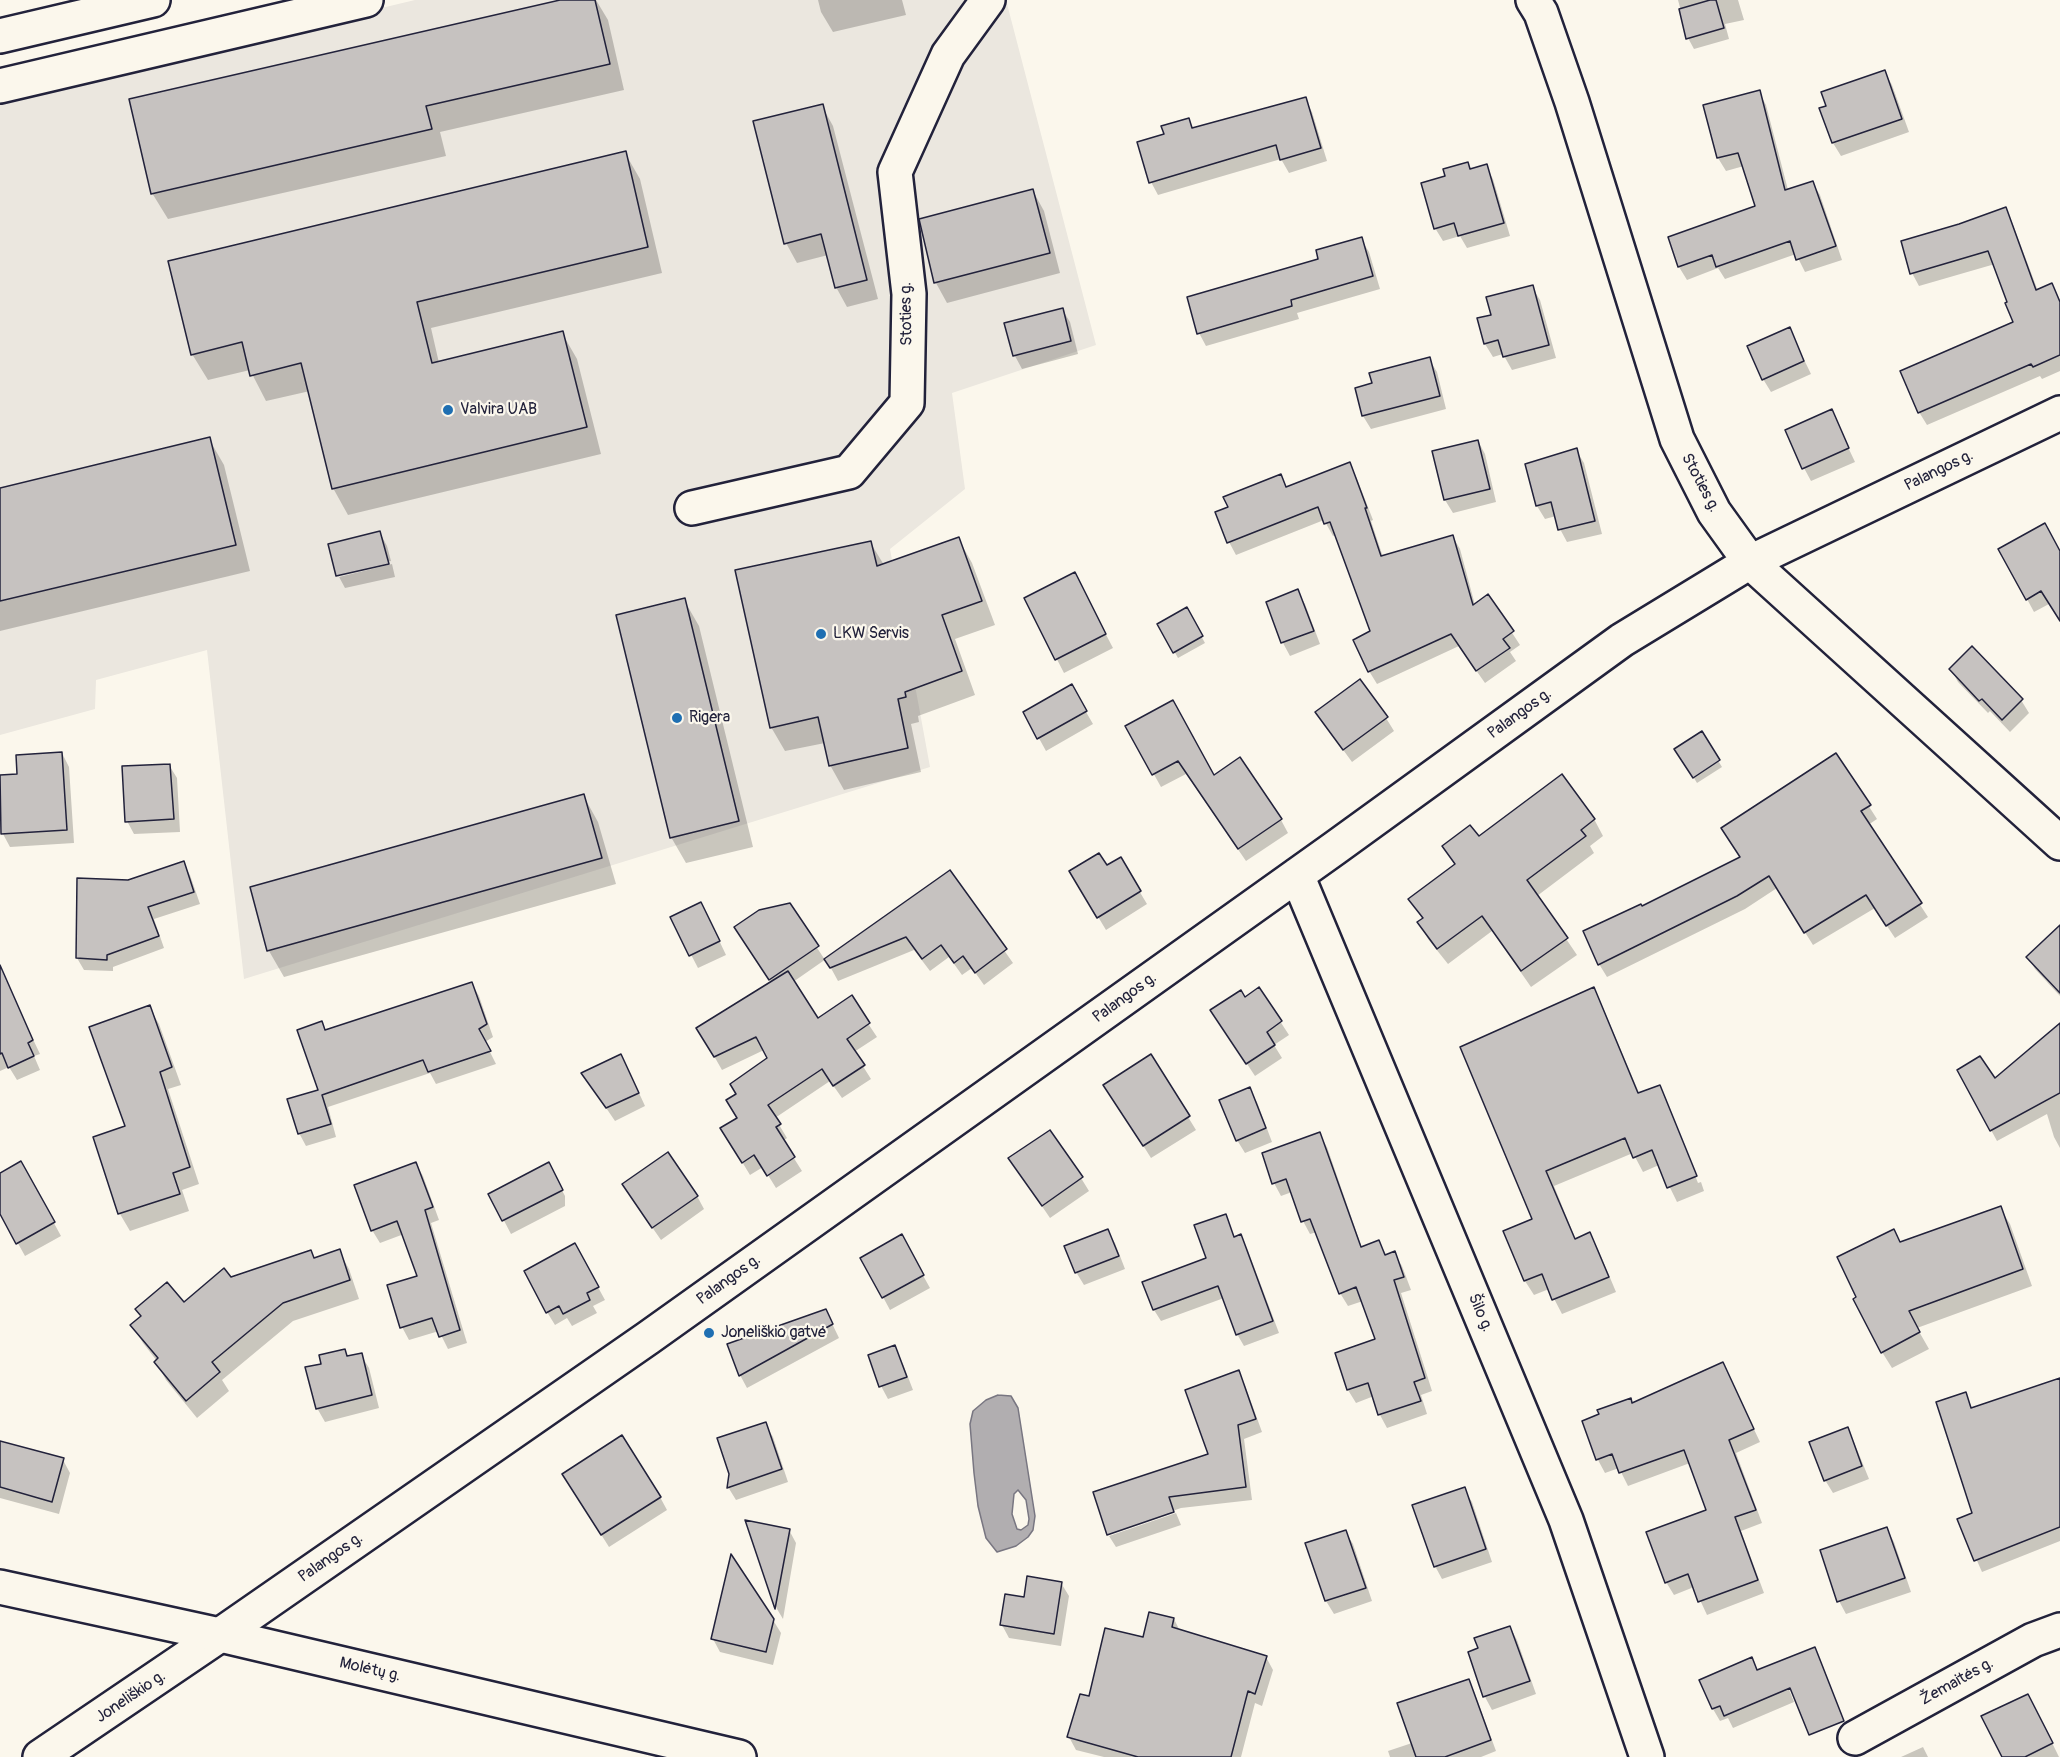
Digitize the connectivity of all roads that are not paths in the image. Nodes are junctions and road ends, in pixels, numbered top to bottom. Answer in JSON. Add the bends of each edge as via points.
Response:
{"nodes":[{"id":1,"x":153,"y":0,"type":"edge"},
{"id":2,"x":366,"y":0,"type":"edge"},
{"id":3,"x":988,"y":0,"type":"edge"},
{"id":4,"x":1533,"y":0,"type":"edge"},
{"id":5,"x":0,"y":36,"type":"edge"},
{"id":6,"x":0,"y":87,"type":"edge"},
{"id":7,"x":2060,"y":413,"type":"edge"},
{"id":8,"x":692,"y":508,"type":"dead end"},
{"id":9,"x":1750,"y":562,"type":"junction"},
{"id":10,"x":2060,"y":843,"type":"edge"},
{"id":11,"x":1298,"y":874,"type":"junction"},
{"id":12,"x":0,"y":1587,"type":"edge"},
{"id":13,"x":2060,"y":1630,"type":"edge"},
{"id":14,"x":220,"y":1635,"type":"junction"},
{"id":15,"x":1855,"y":1738,"type":"dead end"},
{"id":16,"x":40,"y":1757,"type":"edge"},
{"id":17,"x":740,"y":1757,"type":"edge"},
{"id":18,"x":1647,"y":1757,"type":"edge"}],
"edges":[{"from":1,"to":5,"type":"main road"},
{"from":2,"to":6,"type":"main road"},
{"from":3,"to":8,"type":"main road","name":"Stoties g.","via":[[948,55],[895,172],[909,294],[907,403],[849,472]]},
{"from":4,"to":9,"type":"main road","name":"Stoties g.","via":[[1572,102],[1677,439],[1714,512]]},
{"from":7,"to":9,"type":"main road","name":"Palangos g."},
{"from":9,"to":10,"type":"main road","name":"Stoties g."},
{"from":9,"to":11,"type":"main road","name":"Palangos g.","via":[[1622,640]]},
{"from":11,"to":14,"type":"main road","name":"Palangos g.","via":[[648,1338]]},
{"from":11,"to":18,"type":"main road","name":"Šilo g.","via":[[1566,1520]]},
{"from":12,"to":14,"type":"main road","name":"Molėtų g."},
{"from":13,"to":15,"type":"main road","name":"Žemaitės g.","via":[[2033,1640]]},
{"from":14,"to":16,"type":"main road","name":"Joneliškio g."},
{"from":14,"to":17,"type":"main road","name":"Molėtų g."}]}
